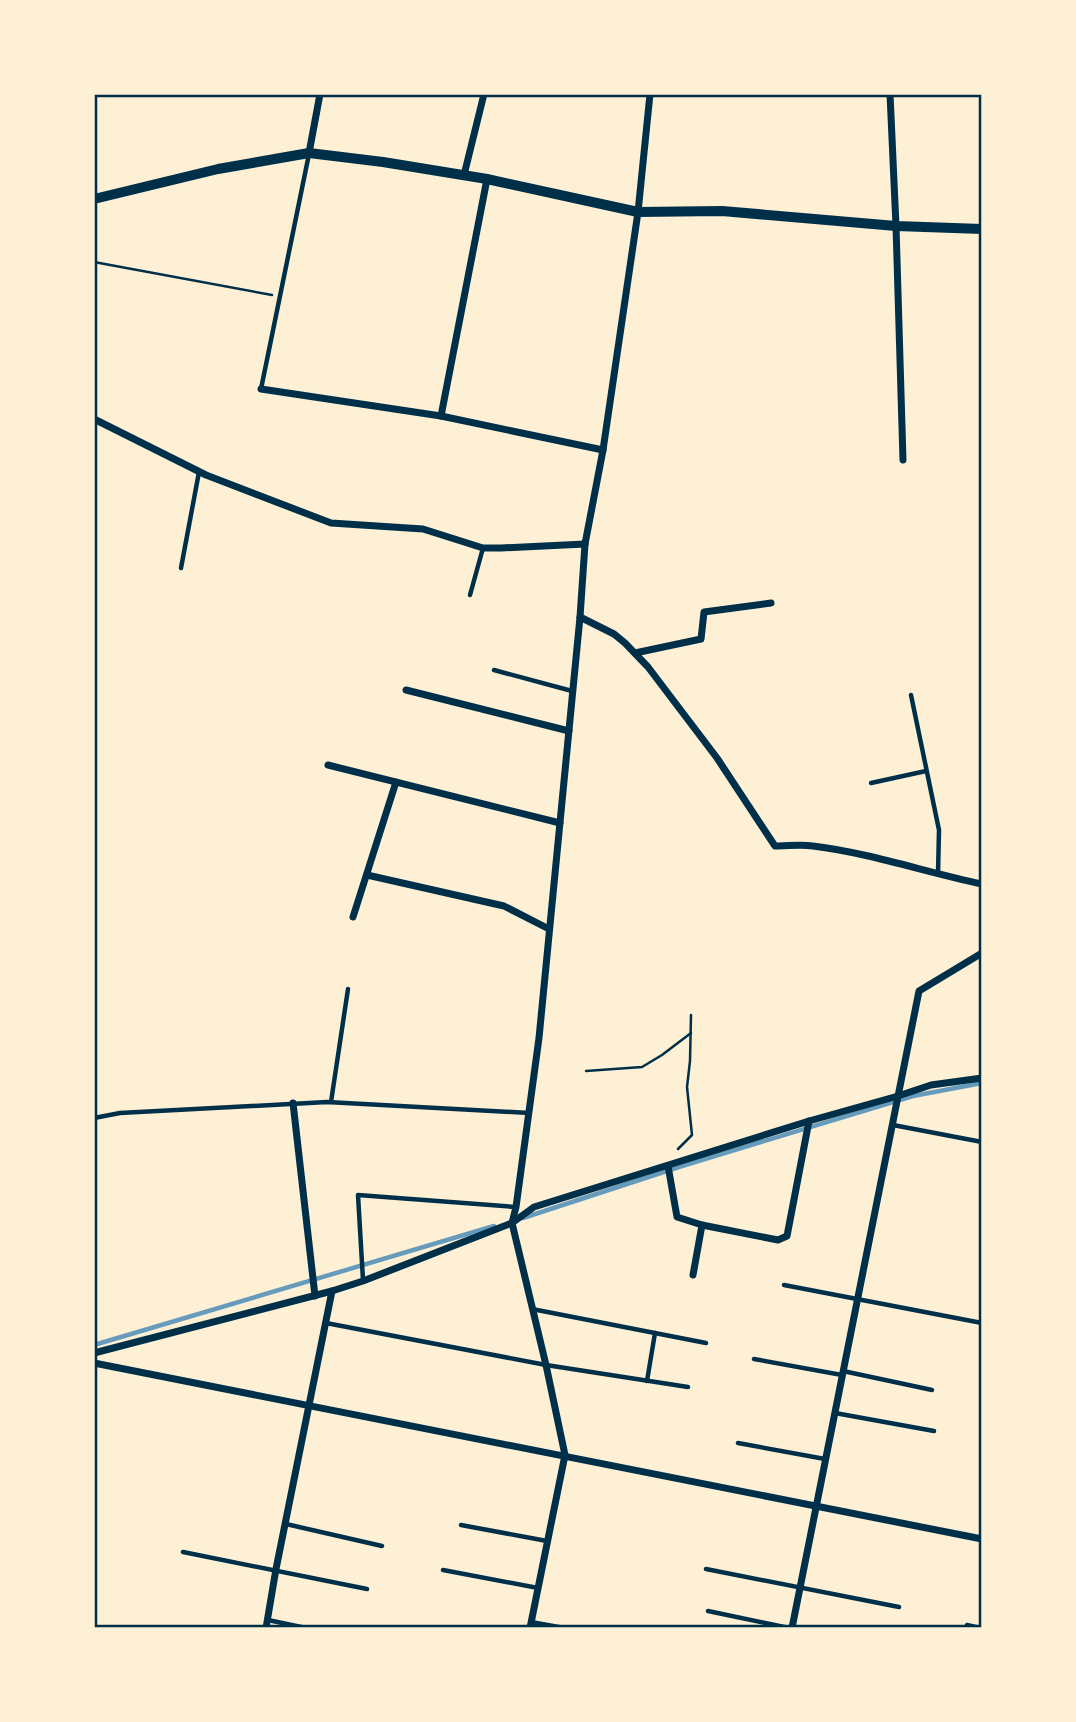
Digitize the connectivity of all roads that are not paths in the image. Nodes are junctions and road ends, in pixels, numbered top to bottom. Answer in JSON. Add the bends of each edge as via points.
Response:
{"nodes":[{"id":1,"x":320,"y":94,"type":"edge"},
{"id":2,"x":484,"y":94,"type":"edge"},
{"id":3,"x":650,"y":94,"type":"edge"},
{"id":4,"x":890,"y":94,"type":"edge"},
{"id":5,"x":309,"y":153,"type":"junction"},
{"id":6,"x":464,"y":175,"type":"junction"},
{"id":7,"x":487,"y":179,"type":"junction"},
{"id":8,"x":94,"y":199,"type":"edge"},
{"id":9,"x":638,"y":212,"type":"junction"},
{"id":10,"x":896,"y":226,"type":"junction"},
{"id":11,"x":982,"y":229,"type":"edge"},
{"id":12,"x":261,"y":390,"type":"joint"},
{"id":13,"x":441,"y":416,"type":"junction"},
{"id":14,"x":94,"y":419,"type":"edge"},
{"id":15,"x":603,"y":450,"type":"junction"},
{"id":16,"x":902,"y":460,"type":"dead end"},
{"id":17,"x":199,"y":471,"type":"junction"},
{"id":18,"x":586,"y":544,"type":"junction"},
{"id":19,"x":483,"y":548,"type":"junction"},
{"id":20,"x":181,"y":568,"type":"dead end"},
{"id":21,"x":470,"y":596,"type":"dead end"},
{"id":22,"x":771,"y":603,"type":"dead end"},
{"id":23,"x":580,"y":617,"type":"junction"},
{"id":24,"x":635,"y":653,"type":"junction"},
{"id":25,"x":494,"y":670,"type":"dead end"},
{"id":26,"x":407,"y":690,"type":"dead end"},
{"id":27,"x":573,"y":691,"type":"junction"},
{"id":28,"x":911,"y":695,"type":"dead end"},
{"id":29,"x":569,"y":731,"type":"junction"},
{"id":30,"x":328,"y":765,"type":"dead end"},
{"id":31,"x":926,"y":771,"type":"junction"},
{"id":32,"x":396,"y":782,"type":"junction"},
{"id":33,"x":871,"y":783,"type":"dead end"},
{"id":34,"x":560,"y":823,"type":"junction"},
{"id":35,"x":367,"y":875,"type":"junction"},
{"id":36,"x":938,"y":875,"type":"junction"},
{"id":37,"x":982,"y":884,"type":"edge"},
{"id":38,"x":353,"y":917,"type":"dead end"},
{"id":39,"x":550,"y":929,"type":"junction"},
{"id":40,"x":982,"y":953,"type":"edge"},
{"id":41,"x":348,"y":989,"type":"dead end"},
{"id":42,"x":982,"y":1078,"type":"edge"},
{"id":43,"x":898,"y":1096,"type":"junction"},
{"id":44,"x":331,"y":1102,"type":"junction"},
{"id":45,"x":293,"y":1103,"type":"junction"},
{"id":46,"x":529,"y":1112,"type":"junction"},
{"id":47,"x":94,"y":1118,"type":"edge"},
{"id":48,"x":809,"y":1121,"type":"junction"},
{"id":49,"x":892,"y":1125,"type":"junction"},
{"id":50,"x":982,"y":1142,"type":"edge"},
{"id":51,"x":668,"y":1166,"type":"junction"},
{"id":52,"x":516,"y":1207,"type":"junction"},
{"id":53,"x":512,"y":1223,"type":"junction"},
{"id":54,"x":702,"y":1225,"type":"junction"},
{"id":55,"x":693,"y":1275,"type":"dead end"},
{"id":56,"x":363,"y":1281,"type":"junction"},
{"id":57,"x":784,"y":1285,"type":"dead end"},
{"id":58,"x":332,"y":1291,"type":"junction"},
{"id":59,"x":315,"y":1296,"type":"junction"},
{"id":60,"x":857,"y":1300,"type":"junction"},
{"id":61,"x":532,"y":1309,"type":"junction"},
{"id":62,"x":326,"y":1323,"type":"junction"},
{"id":63,"x":982,"y":1323,"type":"edge"},
{"id":64,"x":655,"y":1333,"type":"junction"},
{"id":65,"x":706,"y":1343,"type":"dead end"},
{"id":66,"x":94,"y":1353,"type":"edge"},
{"id":67,"x":754,"y":1359,"type":"dead end"},
{"id":68,"x":94,"y":1363,"type":"edge"},
{"id":69,"x":545,"y":1364,"type":"junction"},
{"id":70,"x":843,"y":1373,"type":"junction"},
{"id":71,"x":647,"y":1381,"type":"junction"},
{"id":72,"x":688,"y":1387,"type":"dead end"},
{"id":73,"x":932,"y":1390,"type":"dead end"},
{"id":74,"x":310,"y":1405,"type":"junction"},
{"id":75,"x":835,"y":1413,"type":"junction"},
{"id":76,"x":934,"y":1431,"type":"dead end"},
{"id":77,"x":737,"y":1443,"type":"dead end"},
{"id":78,"x":565,"y":1455,"type":"junction"},
{"id":79,"x":825,"y":1459,"type":"junction"},
{"id":80,"x":816,"y":1506,"type":"junction"},
{"id":81,"x":286,"y":1524,"type":"junction"},
{"id":82,"x":461,"y":1525,"type":"dead end"},
{"id":83,"x":982,"y":1539,"type":"edge"},
{"id":84,"x":547,"y":1541,"type":"junction"},
{"id":85,"x":382,"y":1546,"type":"dead end"},
{"id":86,"x":183,"y":1552,"type":"dead end"},
{"id":87,"x":276,"y":1569,"type":"junction"},
{"id":88,"x":706,"y":1569,"type":"dead end"},
{"id":89,"x":443,"y":1570,"type":"dead end"},
{"id":90,"x":538,"y":1588,"type":"junction"},
{"id":91,"x":800,"y":1588,"type":"junction"},
{"id":92,"x":367,"y":1589,"type":"dead end"},
{"id":93,"x":899,"y":1607,"type":"dead end"},
{"id":94,"x":708,"y":1611,"type":"dead end"},
{"id":95,"x":266,"y":1624,"type":"edge"},
{"id":96,"x":530,"y":1625,"type":"edge"},
{"id":97,"x":967,"y":1625,"type":"dead end"},
{"id":98,"x":306,"y":1628,"type":"edge"},
{"id":99,"x":564,"y":1628,"type":"edge"},
{"id":100,"x":791,"y":1628,"type":"edge"},
{"id":101,"x":980,"y":1628,"type":"edge"}],
"edges":[{"from":1,"to":5,"type":"street"},
{"from":2,"to":6,"type":"street"},
{"from":3,"to":9,"type":"street"},
{"from":4,"to":10,"type":"street"},
{"from":5,"to":6,"type":"street"},
{"from":5,"to":8,"type":"street"},
{"from":5,"to":12,"type":"lane"},
{"from":6,"to":7,"type":"street"},
{"from":7,"to":9,"type":"street"},
{"from":7,"to":13,"type":"street"},
{"from":9,"to":10,"type":"street","via":[[722,211]]},
{"from":9,"to":15,"type":"street"},
{"from":10,"to":11,"type":"street"},
{"from":10,"to":16,"type":"street"},
{"from":12,"to":13,"type":"street"},
{"from":13,"to":15,"type":"street"},
{"from":14,"to":17,"type":"street"},
{"from":15,"to":18,"type":"street"},
{"from":17,"to":19,"type":"street","via":[[331,523],[423,529]]},
{"from":17,"to":20,"type":"lane"},
{"from":18,"to":19,"type":"street"},
{"from":18,"to":23,"type":"street"},
{"from":19,"to":21,"type":"lane"},
{"from":22,"to":24,"type":"street","via":[[704,612],[701,639]]},
{"from":23,"to":24,"type":"street","via":[[614,634]]},
{"from":23,"to":27,"type":"street"},
{"from":24,"to":36,"type":"street","via":[[705,741],[775,846],[810,845],[852,852]]},
{"from":25,"to":27,"type":"lane"},
{"from":26,"to":29,"type":"street"},
{"from":27,"to":29,"type":"street"},
{"from":28,"to":31,"type":"lane"},
{"from":29,"to":34,"type":"street"},
{"from":30,"to":32,"type":"street"},
{"from":31,"to":33,"type":"lane"},
{"from":31,"to":36,"type":"lane","via":[[939,830]]},
{"from":32,"to":34,"type":"street"},
{"from":32,"to":35,"type":"street"},
{"from":34,"to":39,"type":"street"},
{"from":35,"to":38,"type":"street"},
{"from":35,"to":39,"type":"street","via":[[503,906]]},
{"from":36,"to":37,"type":"street"},
{"from":39,"to":46,"type":"street"},
{"from":40,"to":43,"type":"street","via":[[919,991]]},
{"from":41,"to":44,"type":"lane"},
{"from":42,"to":43,"type":"street","via":[[931,1085]]},
{"from":43,"to":48,"type":"street"},
{"from":43,"to":49,"type":"street"},
{"from":44,"to":45,"type":"lane"},
{"from":44,"to":46,"type":"lane"},
{"from":45,"to":47,"type":"lane"},
{"from":45,"to":59,"type":"street"},
{"from":46,"to":52,"type":"street"},
{"from":48,"to":51,"type":"street"},
{"from":48,"to":54,"type":"street","via":[[787,1236],[778,1240]]},
{"from":49,"to":50,"type":"lane"},
{"from":49,"to":60,"type":"street"},
{"from":51,"to":53,"type":"street","via":[[534,1207]]},
{"from":51,"to":54,"type":"street","via":[[677,1217]]},
{"from":52,"to":53,"type":"street"},
{"from":52,"to":56,"type":"lane","via":[[358,1195]]},
{"from":53,"to":56,"type":"street"},
{"from":53,"to":61,"type":"street"},
{"from":54,"to":55,"type":"street"},
{"from":56,"to":58,"type":"street"},
{"from":57,"to":60,"type":"lane"},
{"from":58,"to":59,"type":"street"},
{"from":58,"to":62,"type":"street"},
{"from":59,"to":66,"type":"street"},
{"from":60,"to":63,"type":"lane"},
{"from":60,"to":70,"type":"street"},
{"from":61,"to":64,"type":"lane"},
{"from":61,"to":69,"type":"street"},
{"from":62,"to":69,"type":"lane"},
{"from":62,"to":74,"type":"street"},
{"from":64,"to":65,"type":"lane"},
{"from":64,"to":71,"type":"lane"},
{"from":67,"to":70,"type":"lane"},
{"from":68,"to":74,"type":"street"},
{"from":69,"to":71,"type":"lane"},
{"from":69,"to":78,"type":"street"},
{"from":70,"to":73,"type":"lane"},
{"from":70,"to":75,"type":"street"},
{"from":71,"to":72,"type":"lane"},
{"from":74,"to":78,"type":"street"},
{"from":74,"to":81,"type":"street"},
{"from":75,"to":76,"type":"lane"},
{"from":75,"to":79,"type":"street"},
{"from":77,"to":79,"type":"lane"},
{"from":78,"to":80,"type":"street"},
{"from":78,"to":84,"type":"street"},
{"from":79,"to":80,"type":"street"},
{"from":80,"to":83,"type":"street"},
{"from":80,"to":91,"type":"street"},
{"from":81,"to":85,"type":"lane"},
{"from":81,"to":87,"type":"street"},
{"from":82,"to":84,"type":"lane"},
{"from":84,"to":90,"type":"street"},
{"from":86,"to":87,"type":"lane"},
{"from":87,"to":92,"type":"lane"},
{"from":87,"to":95,"type":"street"},
{"from":88,"to":91,"type":"lane"},
{"from":89,"to":90,"type":"lane"},
{"from":90,"to":96,"type":"street"},
{"from":91,"to":93,"type":"lane"},
{"from":91,"to":100,"type":"street"},
{"from":94,"to":100,"type":"lane"},
{"from":95,"to":98,"type":"lane"},
{"from":96,"to":99,"type":"lane"},
{"from":97,"to":101,"type":"lane"}]}
